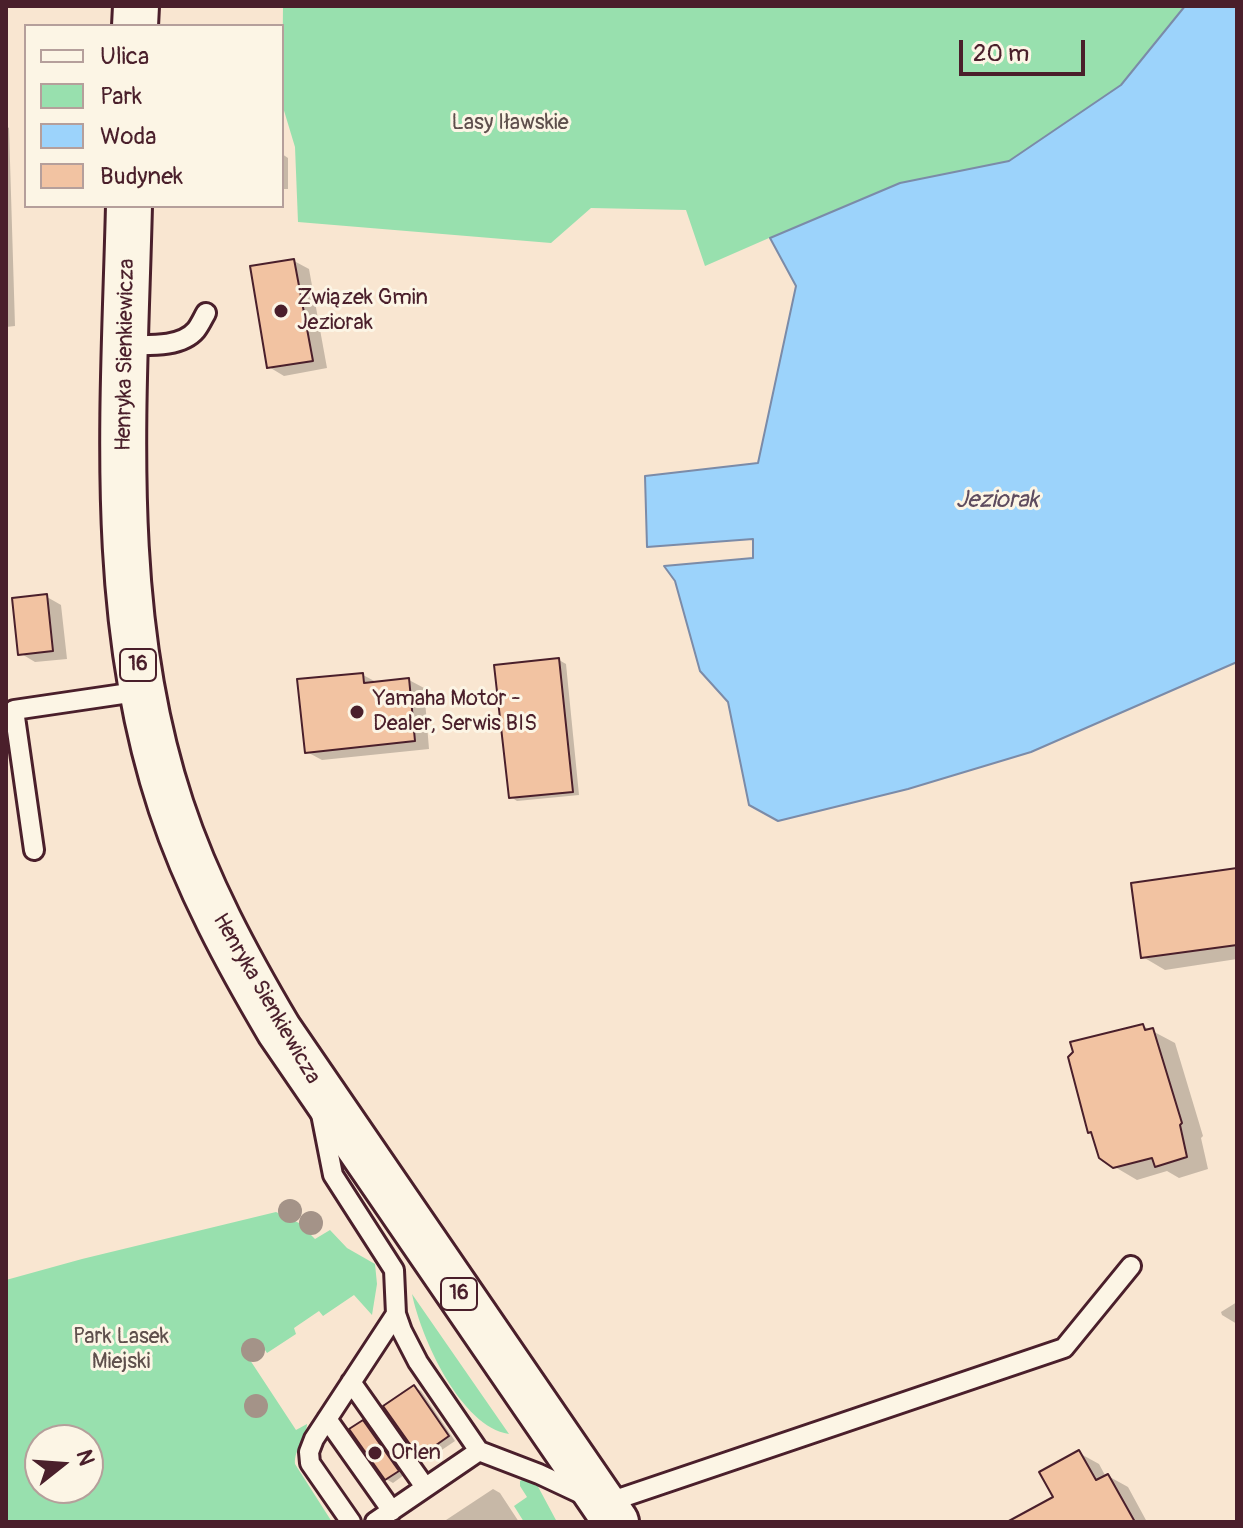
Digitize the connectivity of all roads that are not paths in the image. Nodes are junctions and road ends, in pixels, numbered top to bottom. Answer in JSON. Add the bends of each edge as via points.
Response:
{"nodes":[{"id":1,"x":129,"y":208,"type":"edge"},
{"id":2,"x":206,"y":313,"type":"dead end"},
{"id":3,"x":126,"y":345,"type":"junction"},
{"id":4,"x":143,"y":691,"type":"junction"},
{"id":5,"x":34,"y":850,"type":"dead end"},
{"id":6,"x":315,"y":1084,"type":"junction"},
{"id":7,"x":1131,"y":1266,"type":"dead end"},
{"id":8,"x":396,"y":1314,"type":"junction"},
{"id":9,"x":351,"y":1382,"type":"junction"},
{"id":10,"x":327,"y":1419,"type":"junction"},
{"id":11,"x":479,"y":1451,"type":"junction"},
{"id":12,"x":425,"y":1487,"type":"junction"},
{"id":13,"x":392,"y":1511,"type":"junction"},
{"id":14,"x":609,"y":1513,"type":"edge"},
{"id":15,"x":351,"y":1522,"type":"edge"},
{"id":16,"x":375,"y":1522,"type":"edge"}],
"edges":[{"from":1,"to":3,"type":"main road","name":"Henryka Sienkiewicza","number":"16"},
{"from":2,"to":3,"type":"lane","via":[[195,332],[180,340]]},
{"from":3,"to":4,"type":"main road","name":"Henryka Sienkiewicza","number":"16","via":[[123,531],[131,628]]},
{"from":4,"to":5,"type":"lane","via":[[14,710]]},
{"from":4,"to":6,"type":"main road","name":"Henryka Sienkiewicza","number":"16","via":[[171,808],[212,906],[250,981]]},
{"from":6,"to":8,"type":"lane","via":[[333,1175],[394,1270]]},
{"from":6,"to":14,"type":"main road","name":"Henryka Sienkiewicza","number":"16"},
{"from":7,"to":14,"type":"lane","via":[[1064,1348]]},
{"from":8,"to":9,"type":"lane"},
{"from":8,"to":11,"type":"lane","via":[[418,1362]]},
{"from":9,"to":10,"type":"lane"},
{"from":9,"to":12,"type":"lane"},
{"from":10,"to":13,"type":"lane"},
{"from":10,"to":15,"type":"lane","via":[[309,1457]]},
{"from":11,"to":12,"type":"lane"},
{"from":11,"to":14,"type":"lane","via":[[539,1474]]},
{"from":12,"to":13,"type":"lane"},
{"from":13,"to":16,"type":"lane"}]}
